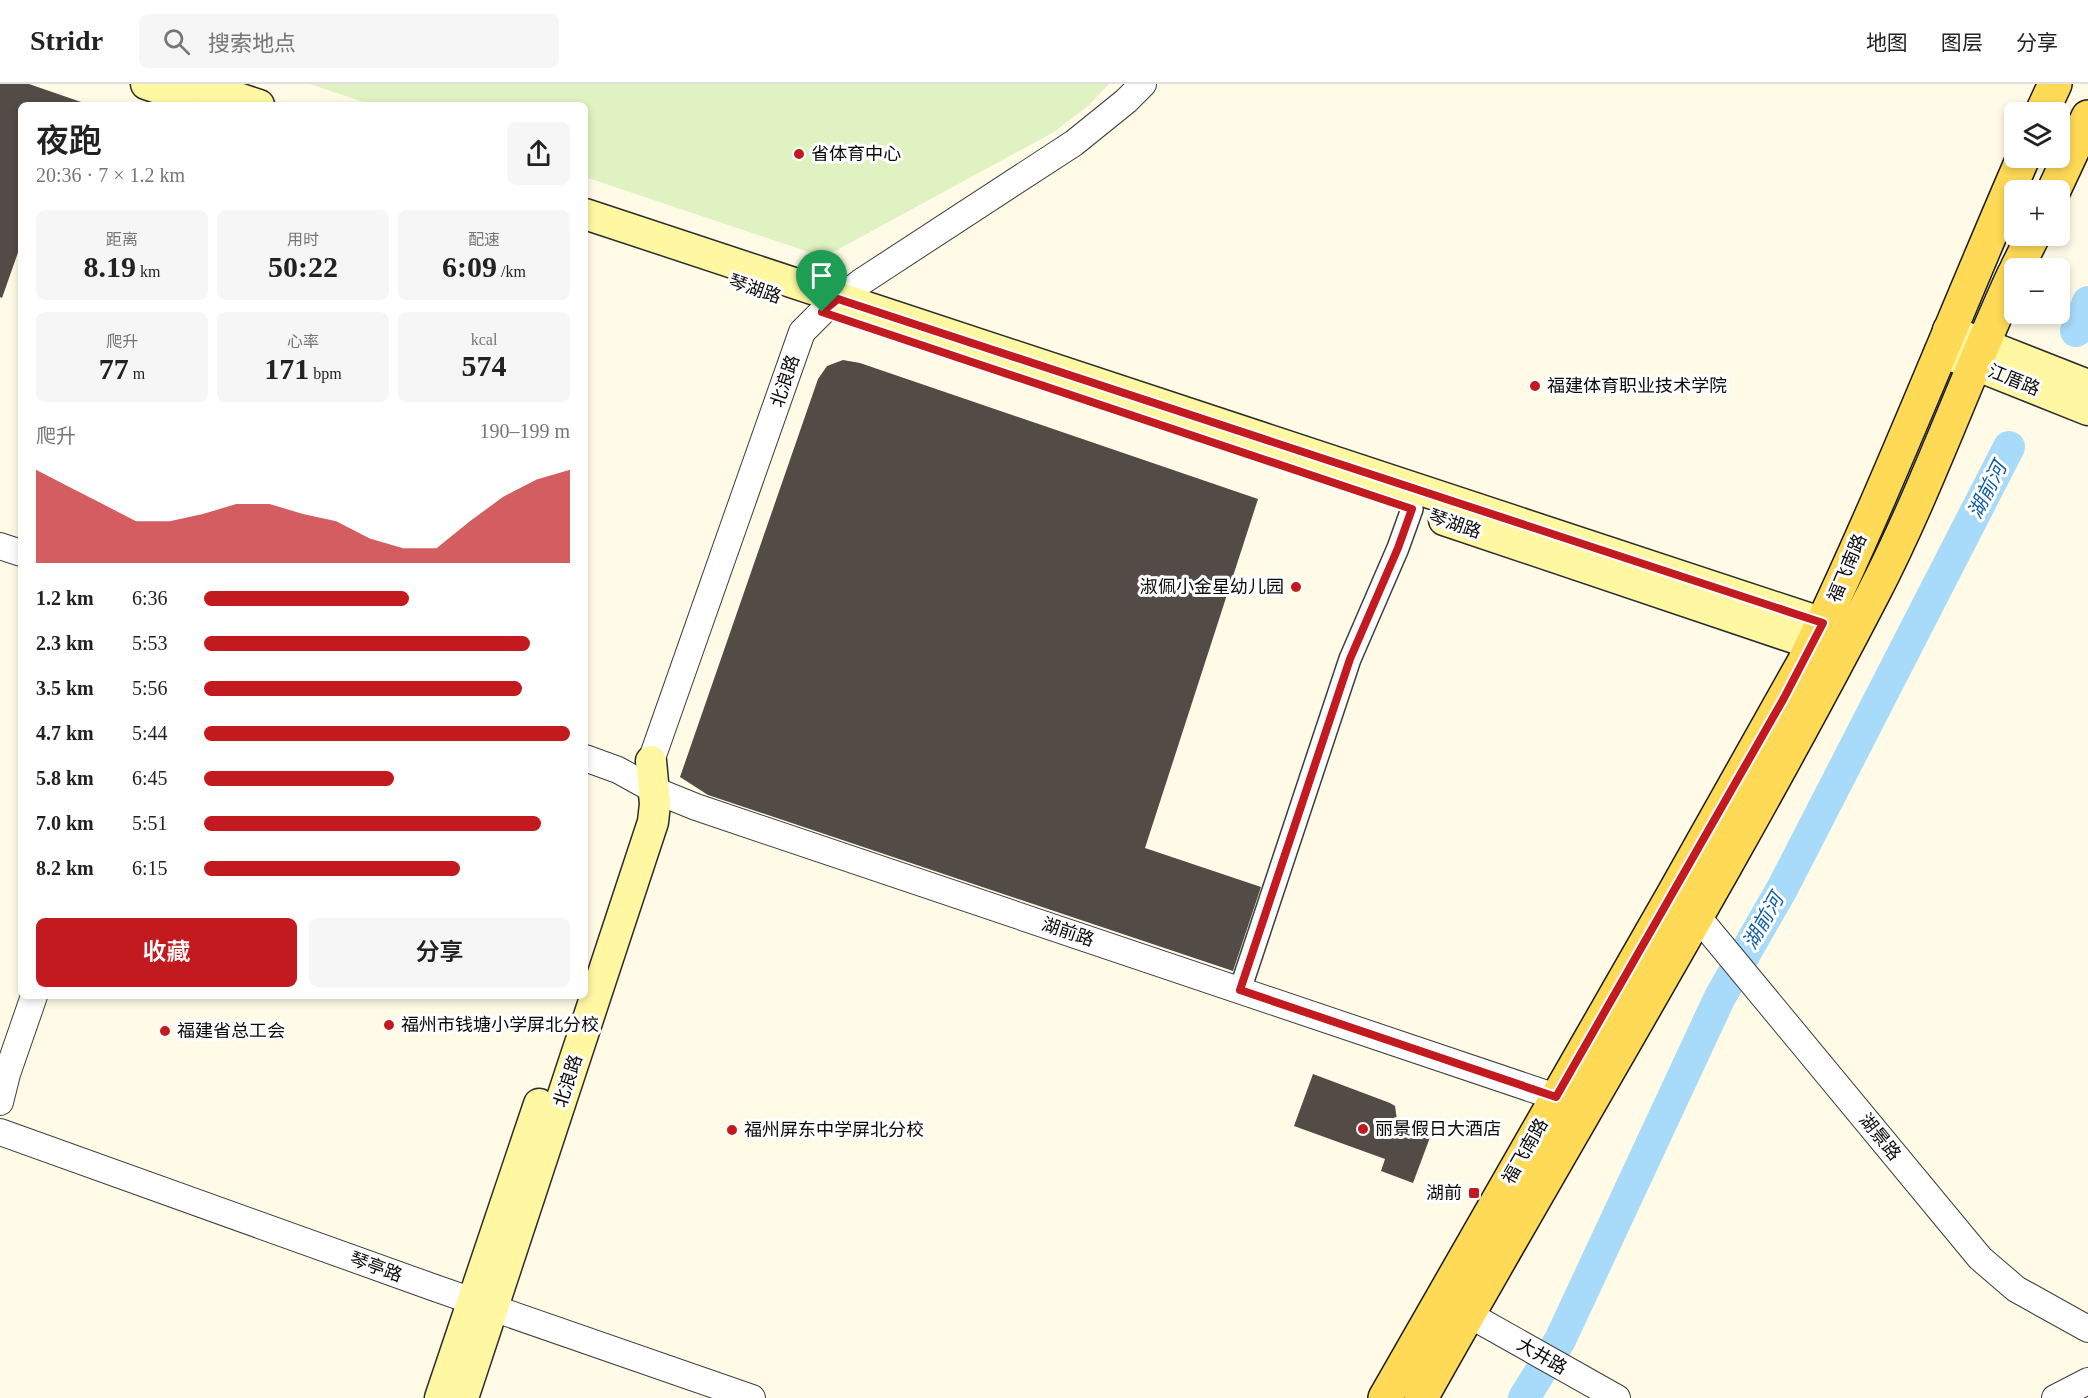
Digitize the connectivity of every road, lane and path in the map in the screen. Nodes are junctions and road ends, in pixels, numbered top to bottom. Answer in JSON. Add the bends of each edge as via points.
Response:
{"nodes":[{"id":1,"x":146,"y":84,"type":"edge"},
{"id":2,"x":196,"y":84,"type":"edge"},
{"id":3,"x":1143,"y":84,"type":"edge"},
{"id":4,"x":2055,"y":84,"type":"edge"},
{"id":5,"x":199,"y":102,"type":"edge"},
{"id":6,"x":250,"y":102,"type":"edge"},
{"id":7,"x":2047,"y":102,"type":"edge"},
{"id":8,"x":2088,"y":117,"type":"edge"},
{"id":9,"x":2019,"y":168,"type":"edge"},
{"id":10,"x":2059,"y":180,"type":"edge"},
{"id":11,"x":588,"y":215,"type":"edge"},
{"id":12,"x":588,"y":233,"type":"edge"},
{"id":13,"x":2004,"y":298,"type":"edge"},
{"id":14,"x":830,"y":306,"type":"junction"},
{"id":15,"x":1944,"y":340,"type":"junction"},
{"id":16,"x":1980,"y":355,"type":"junction"},
{"id":17,"x":2088,"y":385,"type":"edge"},
{"id":18,"x":2088,"y":410,"type":"edge"},
{"id":19,"x":1412,"y":509,"type":"junction"},
{"id":20,"x":0,"y":546,"type":"edge"},
{"id":21,"x":18,"y":552,"type":"edge"},
{"id":22,"x":1818,"y":634,"type":"junction"},
{"id":23,"x":588,"y":759,"type":"edge"},
{"id":24,"x":650,"y":779,"type":"junction"},
{"id":25,"x":1697,"y":916,"type":"junction"},
{"id":26,"x":588,"y":959,"type":"edge"},
{"id":27,"x":1240,"y":990,"type":"junction"},
{"id":28,"x":33,"y":999,"type":"edge"},
{"id":29,"x":575,"y":999,"type":"edge"},
{"id":30,"x":1556,"y":1097,"type":"junction"},
{"id":31,"x":0,"y":1102,"type":"edge"},
{"id":32,"x":0,"y":1132,"type":"edge"},
{"id":33,"x":483,"y":1305,"type":"junction"},
{"id":34,"x":1468,"y":1314,"type":"junction"},
{"id":35,"x":2088,"y":1329,"type":"edge"},
{"id":36,"x":2088,"y":1381,"type":"edge"},
{"id":37,"x":440,"y":1398,"type":"edge"},
{"id":38,"x":463,"y":1398,"type":"edge"},
{"id":39,"x":752,"y":1398,"type":"edge"},
{"id":40,"x":1385,"y":1398,"type":"edge"},
{"id":41,"x":1421,"y":1398,"type":"edge"},
{"id":42,"x":1617,"y":1398,"type":"edge"},
{"id":43,"x":2055,"y":1398,"type":"edge"}],
"edges":[{"from":1,"to":5,"type":"main road"},
{"from":2,"to":6,"type":"main road"},
{"from":3,"to":14,"type":"street","name":"北浪路","via":[[1056,156]]},
{"from":4,"to":7,"type":"main road"},
{"from":8,"to":10,"type":"main road"},
{"from":9,"to":15,"type":"main road","name":"福飞南路"},
{"from":11,"to":14,"type":"main road"},
{"from":12,"to":14,"type":"main road","name":"琴湖路"},
{"from":13,"to":16,"type":"main road","name":"福飞南路"},
{"from":14,"to":19,"type":"main road","name":"琴湖路"},
{"from":14,"to":22,"type":"main road"},
{"from":14,"to":24,"type":"street","name":"北浪路","via":[[802,332]]},
{"from":15,"to":16,"type":"main road","name":"江厝路"},
{"from":15,"to":22,"type":"main road","name":"福飞南路"},
{"from":16,"to":17,"type":"main road","name":"江厝路"},
{"from":16,"to":18,"type":"main road","name":"江厝路"},
{"from":16,"to":25,"type":"main road","name":"福飞南路","via":[[1874,593]]},
{"from":19,"to":22,"type":"main road","name":"琴湖路"},
{"from":19,"to":27,"type":"street","via":[[1350,659]]},
{"from":20,"to":21,"type":"street"},
{"from":22,"to":30,"type":"main road","name":"福飞南路"},
{"from":23,"to":24,"type":"street","name":"湖前路"},
{"from":24,"to":26,"type":"main road","name":"北浪路"},
{"from":24,"to":27,"type":"street","name":"湖前路","via":[[696,807]]},
{"from":24,"to":33,"type":"main road","name":"北浪路","via":[[653,822]]},
{"from":25,"to":34,"type":"main road","name":"福飞南路"},
{"from":25,"to":35,"type":"street","name":"湖景路","via":[[1980,1258],[2016,1289]]},
{"from":27,"to":30,"type":"street","name":"湖前路"},
{"from":28,"to":31,"type":"street"},
{"from":29,"to":33,"type":"main road","name":"北浪路"},
{"from":30,"to":40,"type":"main road","name":"福飞南路"},
{"from":32,"to":33,"type":"street","name":"琴亭路"},
{"from":33,"to":37,"type":"main road","name":"北浪路"},
{"from":33,"to":38,"type":"main road","name":"北浪路"},
{"from":33,"to":39,"type":"street","name":"琴亭路"},
{"from":34,"to":41,"type":"main road","name":"福飞南路"},
{"from":34,"to":42,"type":"street","name":"大井路"},
{"from":36,"to":43,"type":"street"}]}
